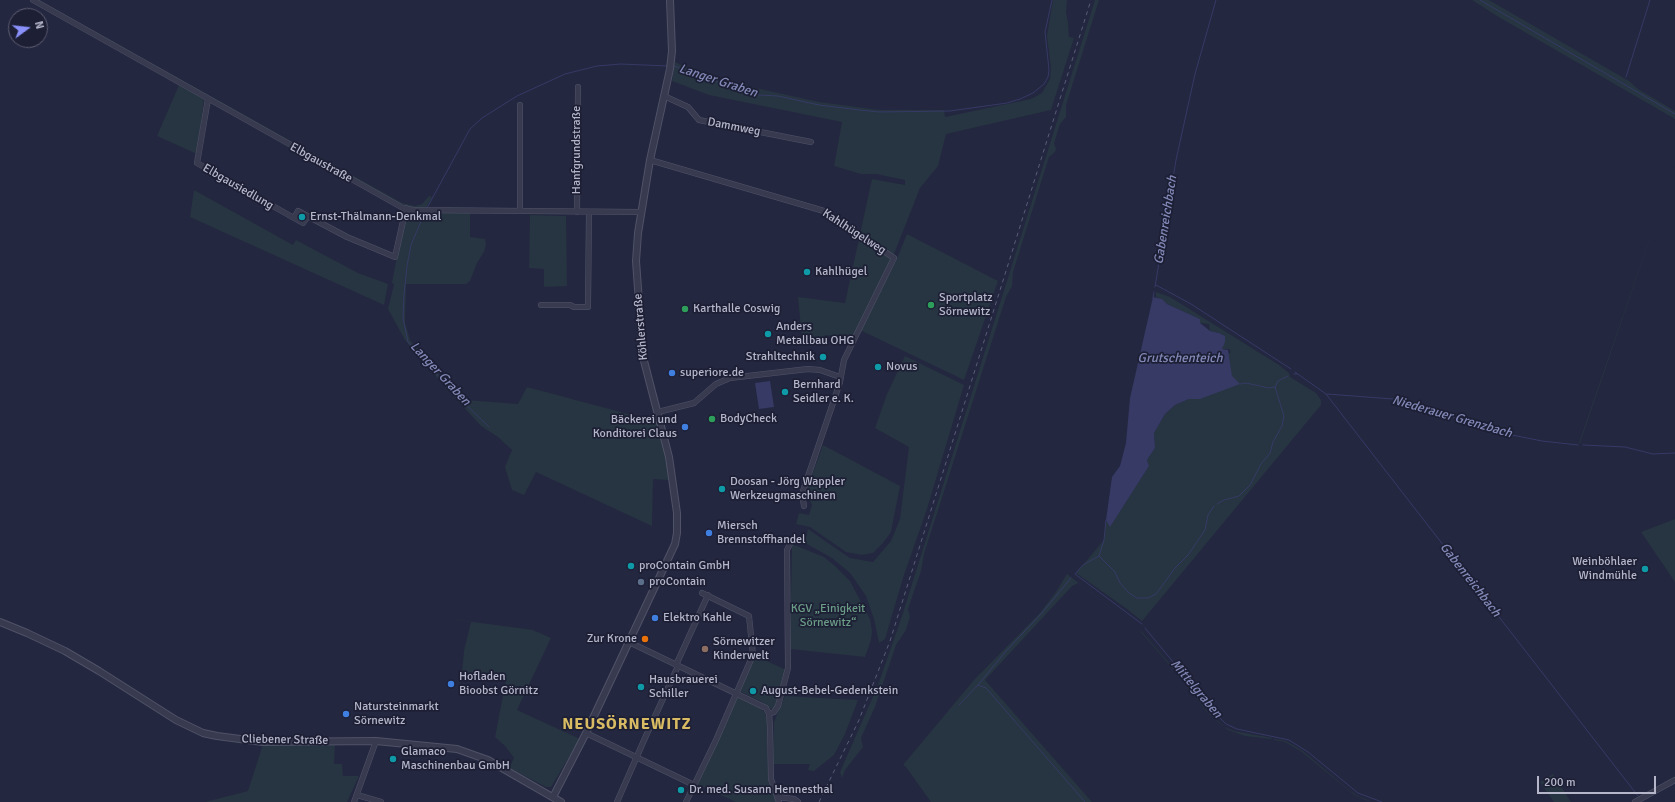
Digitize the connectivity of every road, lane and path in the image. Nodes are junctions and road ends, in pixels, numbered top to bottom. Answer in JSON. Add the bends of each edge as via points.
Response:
{"nodes":[{"id":1,"x":33,"y":0,"type":"edge"},
{"id":2,"x":670,"y":0,"type":"edge"},
{"id":3,"x":40,"y":2,"type":"edge"},
{"id":4,"x":578,"y":87,"type":"dead end"},
{"id":5,"x":664,"y":96,"type":"junction"},
{"id":6,"x":208,"y":99,"type":"junction"},
{"id":7,"x":520,"y":105,"type":"dead end"},
{"id":8,"x":811,"y":142,"type":"dead end"},
{"id":9,"x":650,"y":160,"type":"junction"},
{"id":10,"x":406,"y":208,"type":"junction"},
{"id":11,"x":520,"y":211,"type":"junction"},
{"id":12,"x":577,"y":212,"type":"junction"},
{"id":13,"x":590,"y":212,"type":"junction"},
{"id":14,"x":641,"y":212,"type":"junction"},
{"id":15,"x":308,"y":216,"type":"junction"},
{"id":16,"x":294,"y":218,"type":"junction"},
{"id":17,"x":541,"y":305,"type":"dead end"},
{"id":18,"x":840,"y":377,"type":"junction"},
{"id":19,"x":658,"y":412,"type":"junction"},
{"id":20,"x":804,"y":506,"type":"dead end"},
{"id":21,"x":790,"y":544,"type":"dead end"},
{"id":22,"x":702,"y":593,"type":"dead end"},
{"id":23,"x":708,"y":596,"type":"junction"},
{"id":24,"x":0,"y":622,"type":"edge"},
{"id":25,"x":629,"y":642,"type":"junction"},
{"id":26,"x":677,"y":665,"type":"junction"},
{"id":27,"x":737,"y":693,"type":"junction"},
{"id":28,"x":769,"y":714,"type":"junction"},
{"id":29,"x":586,"y":733,"type":"junction"},
{"id":30,"x":376,"y":741,"type":"junction"},
{"id":31,"x":636,"y":758,"type":"junction"},
{"id":32,"x":1675,"y":780,"type":"edge"},
{"id":33,"x":694,"y":784,"type":"junction"},
{"id":34,"x":357,"y":795,"type":"junction"},
{"id":35,"x":554,"y":797,"type":"junction"},
{"id":36,"x":778,"y":799,"type":"edge"},
{"id":37,"x":354,"y":802,"type":"edge"},
{"id":38,"x":381,"y":802,"type":"edge"},
{"id":39,"x":561,"y":802,"type":"edge"},
{"id":40,"x":617,"y":802,"type":"edge"},
{"id":41,"x":686,"y":802,"type":"edge"},
{"id":42,"x":798,"y":802,"type":"edge"},
{"id":43,"x":1635,"y":802,"type":"edge"}],
"edges":[{"from":1,"to":3,"type":"street","name":"Elbgaustraße"},
{"from":2,"to":5,"type":"street","name":"Köhlerstraße","via":[[671,61]]},
{"from":3,"to":6,"type":"street","name":"Elbgaustraße"},
{"from":4,"to":12,"type":"street","name":"Hanfgrundstraße"},
{"from":5,"to":8,"type":"street","name":"Dammweg","via":[[688,107],[699,120]]},
{"from":5,"to":9,"type":"street","name":"Köhlerstraße"},
{"from":6,"to":10,"type":"street","name":"Elbgaustraße"},
{"from":6,"to":16,"type":"street","name":"Elbgausiedlung","via":[[197,163]]},
{"from":7,"to":11,"type":"street"},
{"from":9,"to":14,"type":"street","name":"Köhlerstraße"},
{"from":9,"to":18,"type":"street","name":"Kahlhügelweg","via":[[824,211],[894,258],[848,351]]},
{"from":10,"to":11,"type":"street","name":"Elbgaustraße"},
{"from":10,"to":15,"type":"street","via":[[395,257],[364,245]]},
{"from":11,"to":12,"type":"street","name":"Elbgaustraße"},
{"from":12,"to":13,"type":"street","name":"Elbgaustraße"},
{"from":13,"to":14,"type":"street","name":"Elbgaustraße"},
{"from":13,"to":17,"type":"street","via":[[588,307]]},
{"from":14,"to":19,"type":"street","name":"Köhlerstraße","via":[[636,261],[643,357]]},
{"from":15,"to":16,"type":"street","via":[[298,211]]},
{"from":15,"to":16,"type":"street","via":[[303,224]]},
{"from":18,"to":19,"type":"street","via":[[808,368],[730,378],[716,384],[694,403]]},
{"from":18,"to":20,"type":"street","via":[[824,433],[802,494]]},
{"from":19,"to":25,"type":"street","name":"Köhlerstraße","via":[[670,463],[678,533]]},
{"from":21,"to":28,"type":"street","via":[[788,668],[778,706]]},
{"from":22,"to":23,"type":"street"},
{"from":23,"to":26,"type":"street"},
{"from":23,"to":27,"type":"street","via":[[749,616],[753,655]]},
{"from":24,"to":30,"type":"street","name":"Cliebener Straße","via":[[65,651],[176,720],[203,733],[263,742]]},
{"from":25,"to":26,"type":"street"},
{"from":25,"to":29,"type":"street","name":"Köhlerstraße"},
{"from":26,"to":27,"type":"street"},
{"from":26,"to":31,"type":"street"},
{"from":27,"to":28,"type":"street","via":[[762,705]]},
{"from":27,"to":33,"type":"street"},
{"from":28,"to":36,"type":"street","via":[[771,779]]},
{"from":29,"to":31,"type":"street"},
{"from":29,"to":35,"type":"street","name":"Köhlerstraße"},
{"from":30,"to":34,"type":"street"},
{"from":30,"to":35,"type":"street","name":"Cliebener Straße","via":[[444,747],[476,755]]},
{"from":31,"to":33,"type":"street"},
{"from":31,"to":40,"type":"street"},
{"from":32,"to":43,"type":"street"},
{"from":33,"to":41,"type":"street"},
{"from":34,"to":37,"type":"street"},
{"from":34,"to":38,"type":"street"},
{"from":35,"to":39,"type":"street","name":"Cliebener Straße"},
{"from":36,"to":42,"type":"street","via":[[794,799]]}]}
